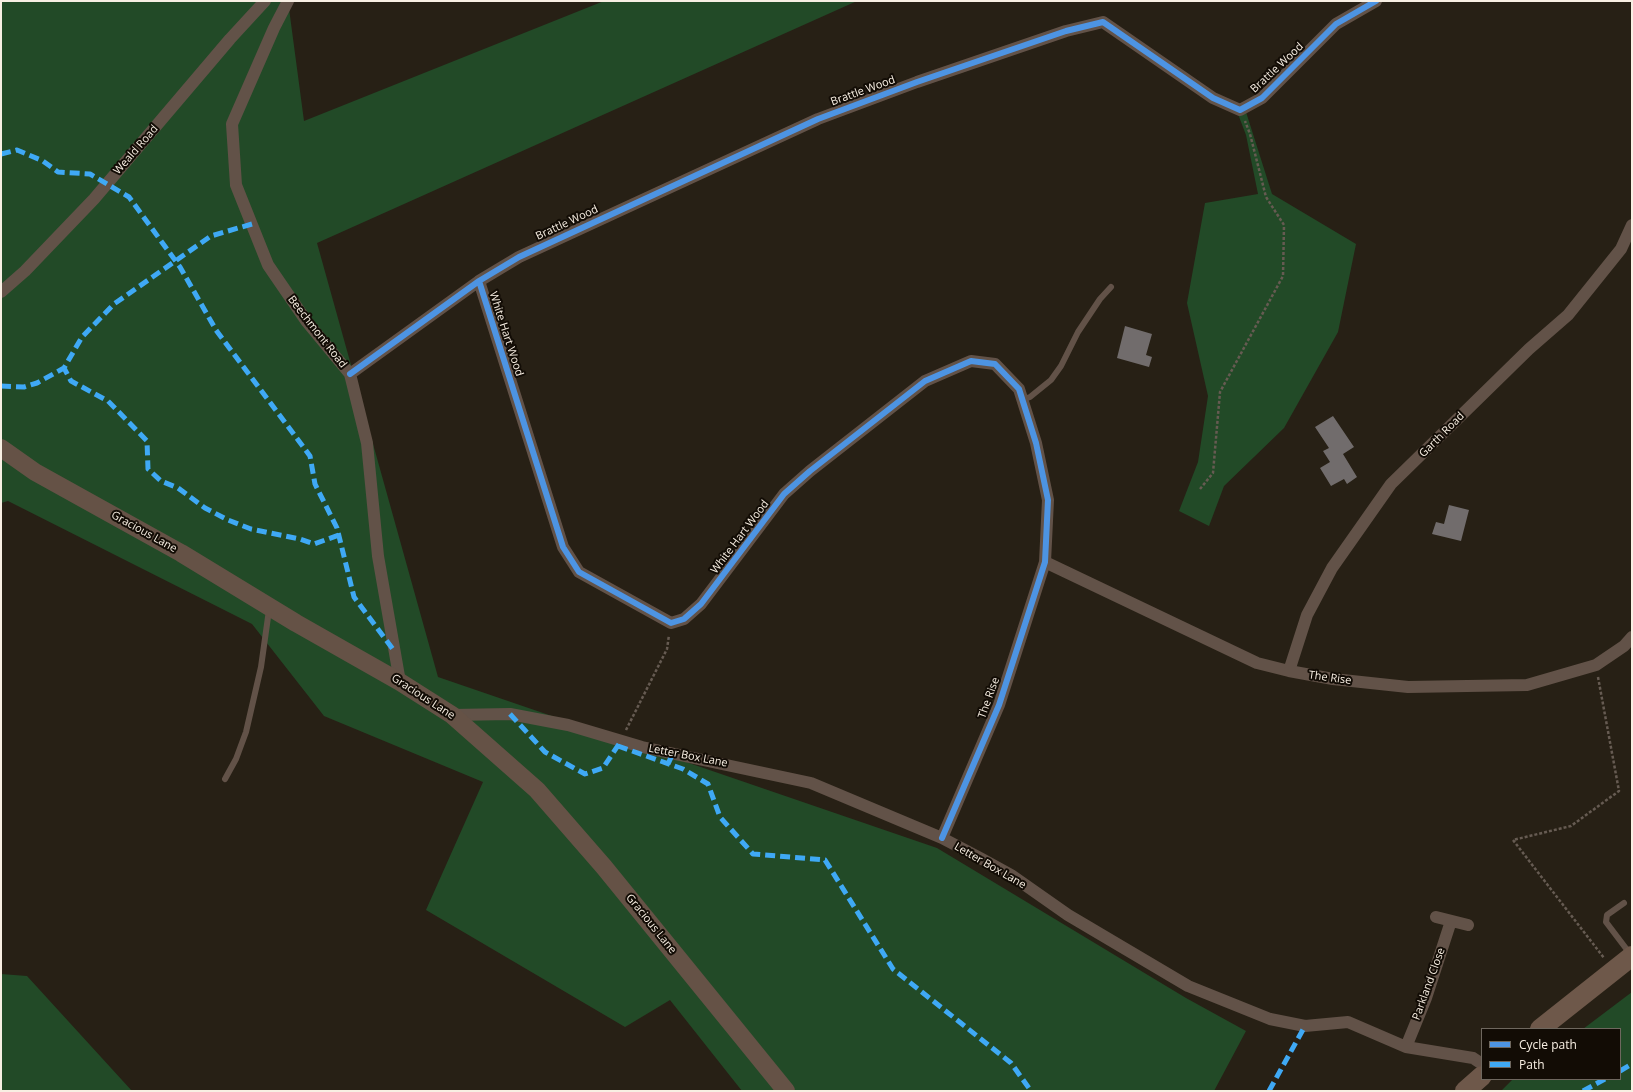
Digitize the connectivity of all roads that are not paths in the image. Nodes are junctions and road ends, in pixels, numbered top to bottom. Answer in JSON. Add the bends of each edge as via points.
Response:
{"nodes":[{"id":1,"x":265,"y":1,"type":"edge"},
{"id":2,"x":288,"y":1,"type":"edge"},
{"id":3,"x":1376,"y":1,"type":"edge"},
{"id":4,"x":1632,"y":225,"type":"edge"},
{"id":5,"x":479,"y":281,"type":"junction"},
{"id":6,"x":1111,"y":287,"type":"dead end"},
{"id":7,"x":1,"y":292,"type":"edge"},
{"id":8,"x":350,"y":374,"type":"junction"},
{"id":9,"x":1022,"y":400,"type":"junction"},
{"id":10,"x":1,"y":448,"type":"edge"},
{"id":11,"x":1045,"y":562,"type":"junction"},
{"id":12,"x":269,"y":606,"type":"junction"},
{"id":13,"x":1632,"y":637,"type":"edge"},
{"id":14,"x":1289,"y":671,"type":"junction"},
{"id":15,"x":400,"y":682,"type":"junction"},
{"id":16,"x":452,"y":715,"type":"junction"},
{"id":17,"x":225,"y":780,"type":"dead end"},
{"id":18,"x":942,"y":838,"type":"junction"},
{"id":19,"x":1624,"y":903,"type":"dead end"},
{"id":20,"x":1436,"y":916,"type":"dead end"},
{"id":21,"x":1451,"y":921,"type":"junction"},
{"id":22,"x":1468,"y":926,"type":"dead end"},
{"id":23,"x":1632,"y":956,"type":"edge"},
{"id":24,"x":1541,"y":1028,"type":"edge"},
{"id":25,"x":1406,"y":1047,"type":"junction"},
{"id":26,"x":1481,"y":1063,"type":"edge"},
{"id":27,"x":1481,"y":1077,"type":"edge"},
{"id":28,"x":786,"y":1091,"type":"edge"},
{"id":29,"x":1465,"y":1091,"type":"edge"}],
"edges":[{"from":1,"to":7,"type":"street","name":"Weald Road","via":[[94,199],[25,271]]},
{"from":2,"to":8,"type":"street","name":"Beechmont Road","via":[[232,124],[236,185],[268,265],[307,322]]},
{"from":3,"to":5,"type":"street","name":"Brattle Wood","via":[[1336,24],[1262,98],[1240,110],[1213,98],[1103,22],[1059,33],[818,119],[519,257]]},
{"from":4,"to":14,"type":"street","name":"Garth Road","via":[[1621,249],[1568,315],[1529,349],[1391,484],[1332,568],[1307,615]]},
{"from":5,"to":8,"type":"street","name":"Brattle Wood"},
{"from":5,"to":9,"type":"street","name":"White Hart Wood","via":[[563,547],[579,572],[671,623],[684,619],[700,604],[784,494],[925,381],[971,362],[995,364],[1019,389]]},
{"from":6,"to":9,"type":"lane","via":[[1083,325],[1051,380],[1030,397]]},
{"from":8,"to":15,"type":"street","name":"Beechmont Road","via":[[367,443],[378,556]]},
{"from":9,"to":11,"type":"street","name":"White Hart Wood","via":[[1036,443],[1048,500]]},
{"from":10,"to":12,"type":"street","name":"Gracious Lane","via":[[35,472],[181,553]]},
{"from":11,"to":14,"type":"street","name":"The Rise","via":[[1258,663]]},
{"from":11,"to":18,"type":"street","name":"The Rise","via":[[999,705]]},
{"from":12,"to":15,"type":"street","name":"Gracious Lane"},
{"from":12,"to":17,"type":"lane","via":[[261,667],[246,732]]},
{"from":13,"to":14,"type":"street","name":"The Rise","via":[[1624,646],[1596,665],[1527,685],[1408,686],[1333,679]]},
{"from":15,"to":16,"type":"street","name":"Gracious Lane"},
{"from":16,"to":18,"type":"street","name":"Letter Box Lane","via":[[510,714],[568,725],[642,747],[811,783]]},
{"from":16,"to":28,"type":"street","name":"Gracious Lane","via":[[537,790],[604,867]]},
{"from":18,"to":25,"type":"street","name":"Letter Box Lane","via":[[1011,875],[1068,915],[1188,986],[1270,1019],[1305,1026],[1348,1022]]},
{"from":19,"to":23,"type":"lane","via":[[1607,915],[1606,922]]},
{"from":20,"to":21,"type":"street"},
{"from":21,"to":22,"type":"street"},
{"from":21,"to":25,"type":"street","name":"Parkland Close","via":[[1426,998]]},
{"from":23,"to":24,"type":"main road"},
{"from":25,"to":26,"type":"street","name":"Letter Box Lane","via":[[1473,1058]]},
{"from":27,"to":29,"type":"main road"}]}
